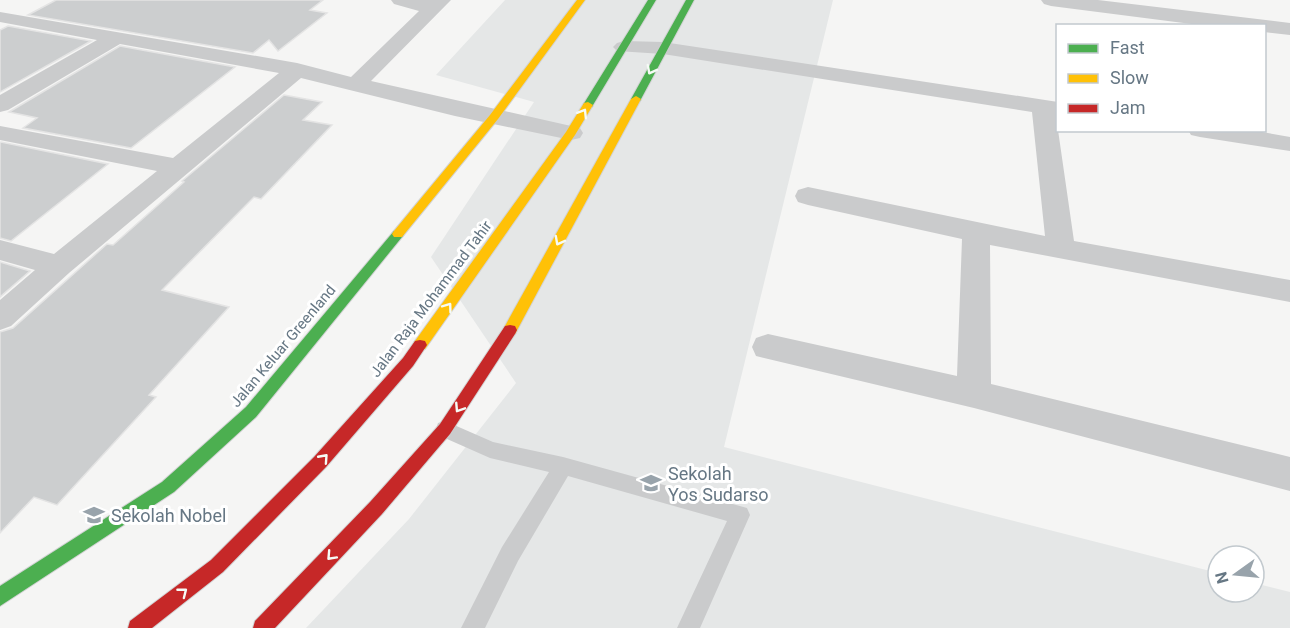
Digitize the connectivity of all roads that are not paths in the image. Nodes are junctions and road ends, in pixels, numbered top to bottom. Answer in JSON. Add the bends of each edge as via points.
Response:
{"nodes":[{"id":1,"x":401,"y":0,"type":"edge"},
{"id":2,"x":581,"y":0,"type":"edge"},
{"id":3,"x":652,"y":0,"type":"edge"},
{"id":4,"x":690,"y":0,"type":"edge"},
{"id":5,"x":31,"y":1,"type":"edge"},
{"id":6,"x":1062,"y":1,"type":"edge"},
{"id":7,"x":436,"y":4,"type":"edge"},
{"id":8,"x":2,"y":18,"type":"edge"},
{"id":9,"x":1258,"y":21,"type":"edge"},
{"id":10,"x":1070,"y":24,"type":"edge"},
{"id":11,"x":1290,"y":29,"type":"edge"},
{"id":12,"x":118,"y":37,"type":"junction"},
{"id":13,"x":624,"y":46,"type":"junction"},
{"id":14,"x":663,"y":48,"type":"junction"},
{"id":15,"x":297,"y":70,"type":"junction"},
{"id":16,"x":355,"y":86,"type":"junction"},
{"id":17,"x":0,"y":105,"type":"edge"},
{"id":18,"x":1050,"y":108,"type":"edge"},
{"id":19,"x":494,"y":117,"type":"junction"},
{"id":20,"x":1213,"y":132,"type":"edge"},
{"id":21,"x":571,"y":133,"type":"junction"},
{"id":22,"x":0,"y":134,"type":"edge"},
{"id":23,"x":1290,"y":144,"type":"edge"},
{"id":24,"x":181,"y":168,"type":"junction"},
{"id":25,"x":808,"y":196,"type":"dead end"},
{"id":26,"x":976,"y":233,"type":"junction"},
{"id":27,"x":1060,"y":249,"type":"junction"},
{"id":28,"x":0,"y":250,"type":"edge"},
{"id":29,"x":59,"y":266,"type":"junction"},
{"id":30,"x":1290,"y":291,"type":"edge"},
{"id":31,"x":0,"y":318,"type":"edge"},
{"id":32,"x":768,"y":347,"type":"dead end"},
{"id":33,"x":974,"y":394,"type":"junction"},
{"id":34,"x":445,"y":429,"type":"junction"},
{"id":35,"x":563,"y":466,"type":"junction"},
{"id":36,"x":1290,"y":474,"type":"edge"},
{"id":37,"x":0,"y":597,"type":"edge"},
{"id":38,"x":137,"y":628,"type":"edge"},
{"id":39,"x":261,"y":628,"type":"edge"},
{"id":40,"x":471,"y":628,"type":"edge"},
{"id":41,"x":688,"y":628,"type":"edge"}],
"edges":[{"from":1,"to":7,"type":"street"},
{"from":2,"to":19,"type":"main road","name":"Jalan Keluar Greenland"},
{"from":3,"to":13,"type":"main road","name":"Jalan Raja Mohammad Tahir"},
{"from":4,"to":14,"type":"main road"},
{"from":5,"to":8,"type":"street"},
{"from":6,"to":9,"type":"street"},
{"from":6,"to":10,"type":"street"},
{"from":7,"to":16,"type":"street"},
{"from":8,"to":12,"type":"street"},
{"from":9,"to":11,"type":"street"},
{"from":12,"to":15,"type":"street"},
{"from":12,"to":17,"type":"street"},
{"from":13,"to":14,"type":"street"},
{"from":21,"to":13,"type":"main road","name":"Jalan Raja Mohammad Tahir","one_way":true},
{"from":14,"to":18,"type":"street"},
{"from":14,"to":34,"type":"main road","one_way":true,"via":[[510,331]]},
{"from":15,"to":16,"type":"street"},
{"from":15,"to":24,"type":"street"},
{"from":16,"to":19,"type":"street"},
{"from":18,"to":27,"type":"street"},
{"from":19,"to":21,"type":"street"},
{"from":19,"to":37,"type":"main road","name":"Jalan Keluar Greenland","via":[[251,412],[168,487]]},
{"from":20,"to":23,"type":"street"},
{"from":38,"to":21,"type":"main road","name":"Jalan Raja Mohammad Tahir","one_way":true,"via":[[217,566],[320,462],[386,387],[415,353]]},
{"from":22,"to":24,"type":"street"},
{"from":24,"to":29,"type":"street"},
{"from":25,"to":26,"type":"street"},
{"from":26,"to":27,"type":"street"},
{"from":26,"to":33,"type":"street"},
{"from":27,"to":30,"type":"street"},
{"from":28,"to":29,"type":"street"},
{"from":29,"to":31,"type":"street"},
{"from":32,"to":33,"type":"street"},
{"from":33,"to":36,"type":"street"},
{"from":34,"to":35,"type":"lane","via":[[490,450]]},
{"from":34,"to":39,"type":"main road","one_way":true},
{"from":35,"to":40,"type":"lane"},
{"from":35,"to":41,"type":"lane","via":[[740,515]]}]}
